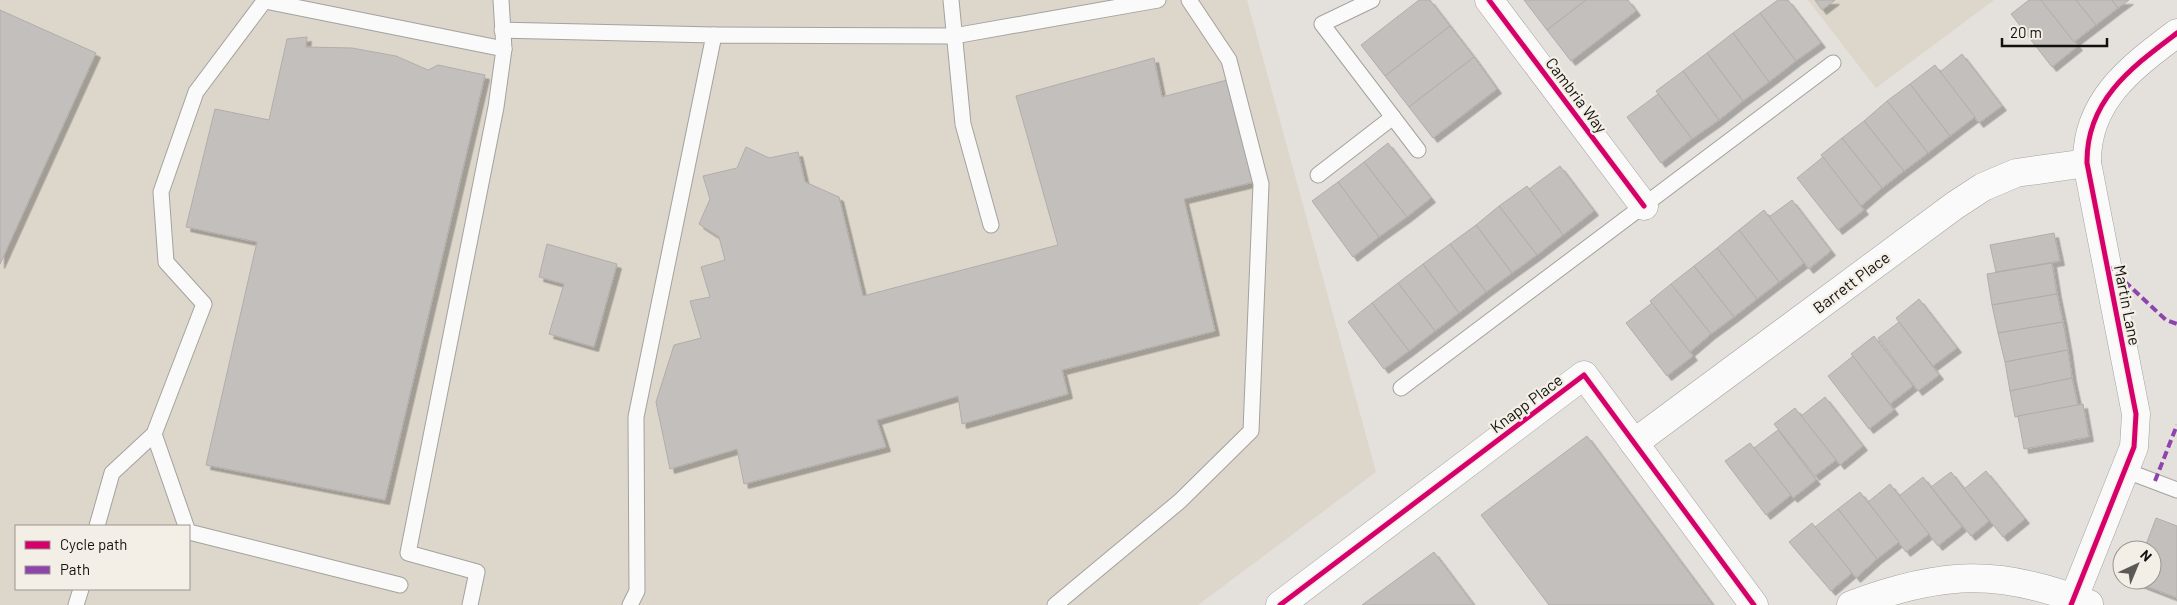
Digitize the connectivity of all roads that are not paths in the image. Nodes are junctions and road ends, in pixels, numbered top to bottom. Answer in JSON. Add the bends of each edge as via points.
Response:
{"nodes":[{"id":1,"x":265,"y":0,"type":"edge"},
{"id":2,"x":501,"y":0,"type":"edge"},
{"id":3,"x":951,"y":0,"type":"edge"},
{"id":4,"x":1158,"y":0,"type":"edge"},
{"id":5,"x":1189,"y":0,"type":"edge"},
{"id":6,"x":1372,"y":0,"type":"edge"},
{"id":7,"x":1490,"y":0,"type":"edge"},
{"id":8,"x":502,"y":30,"type":"junction"},
{"id":9,"x":2177,"y":33,"type":"edge"},
{"id":10,"x":714,"y":35,"type":"junction"},
{"id":11,"x":954,"y":36,"type":"junction"},
{"id":12,"x":504,"y":49,"type":"junction"},
{"id":13,"x":1832,"y":63,"type":"dead end"},
{"id":14,"x":1393,"y":117,"type":"junction"},
{"id":15,"x":1418,"y":150,"type":"dead end"},
{"id":16,"x":2087,"y":163,"type":"junction"},
{"id":17,"x":1318,"y":175,"type":"dead end"},
{"id":18,"x":1644,"y":206,"type":"junction"},
{"id":19,"x":991,"y":225,"type":"dead end"},
{"id":20,"x":1402,"y":388,"type":"dead end"},
{"id":21,"x":154,"y":434,"type":"junction"},
{"id":22,"x":1634,"y":443,"type":"junction"},
{"id":23,"x":2124,"y":470,"type":"junction"},
{"id":24,"x":2177,"y":490,"type":"edge"},
{"id":25,"x":97,"y":525,"type":"edge"},
{"id":26,"x":186,"y":525,"type":"edge"},
{"id":27,"x":190,"y":532,"type":"edge"},
{"id":28,"x":400,"y":585,"type":"dead end"},
{"id":29,"x":81,"y":590,"type":"edge"},
{"id":30,"x":2078,"y":603,"type":"edge"},
{"id":31,"x":76,"y":605,"type":"edge"},
{"id":32,"x":470,"y":605,"type":"edge"},
{"id":33,"x":630,"y":605,"type":"edge"},
{"id":34,"x":1055,"y":605,"type":"edge"},
{"id":35,"x":1280,"y":605,"type":"edge"},
{"id":36,"x":1754,"y":605,"type":"edge"},
{"id":37,"x":1851,"y":605,"type":"edge"}],
"edges":[{"from":1,"to":12,"type":"lane"},
{"from":1,"to":21,"type":"lane","via":[[196,92],[161,192],[166,262],[204,304]]},
{"from":2,"to":8,"type":"lane"},
{"from":3,"to":11,"type":"lane"},
{"from":4,"to":11,"type":"lane"},
{"from":5,"to":34,"type":"lane","via":[[1229,60],[1261,184],[1252,431],[1180,501]]},
{"from":6,"to":14,"type":"lane","via":[[1322,24]]},
{"from":7,"to":18,"type":"street","name":"Cambria Way"},
{"from":8,"to":10,"type":"lane"},
{"from":8,"to":12,"type":"lane"},
{"from":9,"to":16,"type":"street","name":"Martin Lane","via":[[2134,66],[2101,106],[2090,132]]},
{"from":10,"to":11,"type":"lane"},
{"from":10,"to":33,"type":"lane","via":[[636,417],[637,591]]},
{"from":11,"to":19,"type":"lane","via":[[963,124]]},
{"from":12,"to":32,"type":"lane","via":[[496,107],[408,553],[477,572]]},
{"from":13,"to":18,"type":"lane"},
{"from":14,"to":15,"type":"lane"},
{"from":14,"to":17,"type":"lane"},
{"from":16,"to":22,"type":"street","name":"Barrett Place","via":[[2016,173],[1983,187]]},
{"from":16,"to":23,"type":"street","name":"Martin Lane","via":[[2136,414],[2134,447]]},
{"from":18,"to":20,"type":"lane"},
{"from":21,"to":25,"type":"lane","via":[[112,473]]},
{"from":21,"to":26,"type":"lane"},
{"from":22,"to":35,"type":"street","name":"Knapp Place","via":[[1584,375]]},
{"from":22,"to":36,"type":"street","name":"Knapp Place"},
{"from":23,"to":24,"type":"lane"},
{"from":23,"to":30,"type":"street","name":"Martin Lane"},
{"from":27,"to":28,"type":"lane"},
{"from":29,"to":31,"type":"lane"},
{"from":30,"to":37,"type":"street","via":[[2029,584],[1993,578],[1958,578],[1902,588]]}]}
